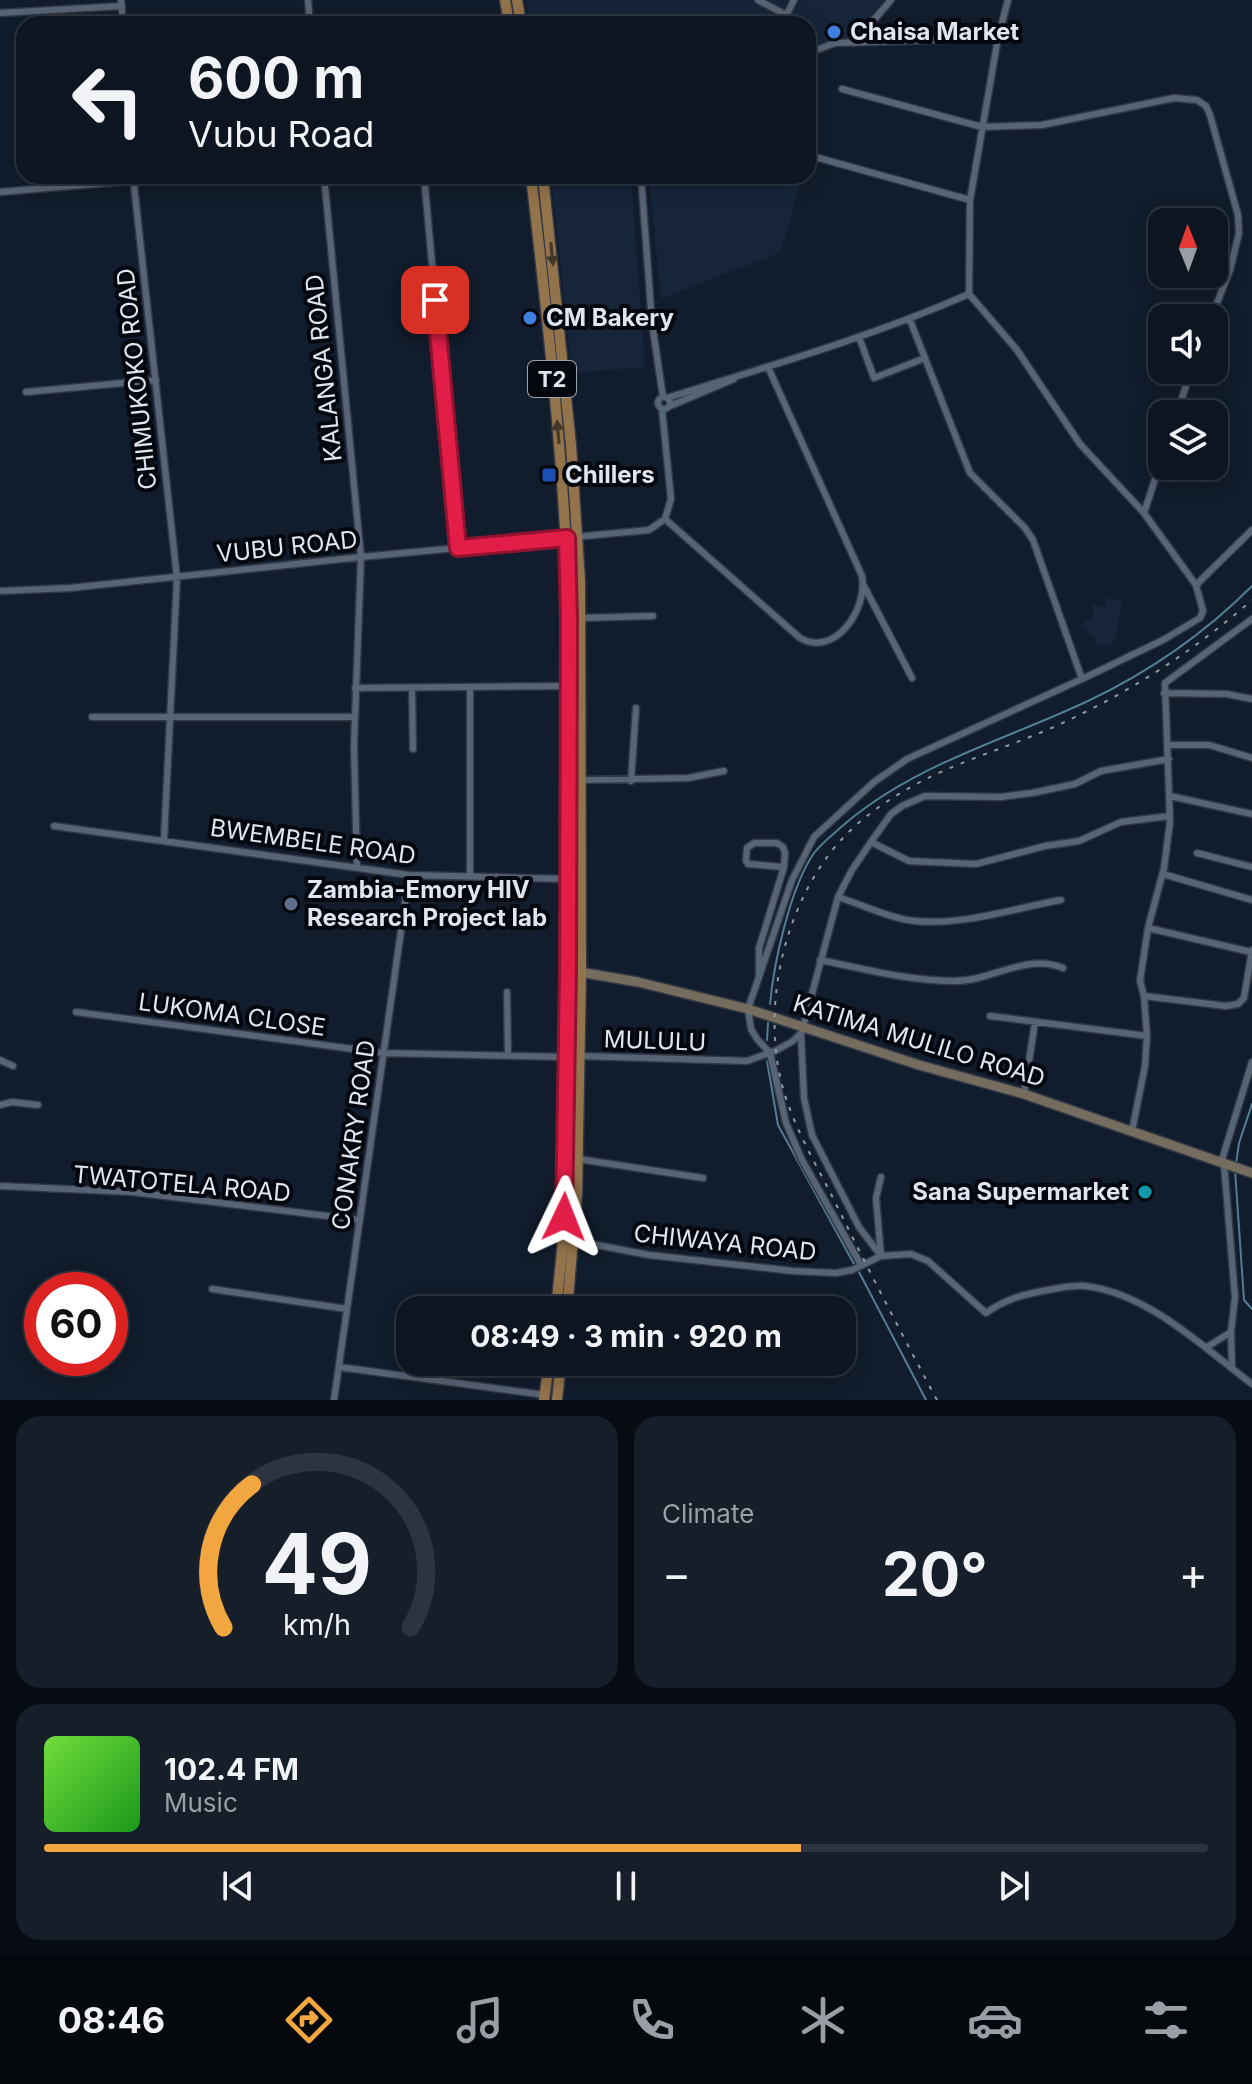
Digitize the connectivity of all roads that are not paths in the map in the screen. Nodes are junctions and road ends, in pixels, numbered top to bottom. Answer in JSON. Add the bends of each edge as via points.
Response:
{"nodes":[{"id":1,"x":758,"y":0,"type":"edge"},
{"id":2,"x":794,"y":0,"type":"edge"},
{"id":3,"x":891,"y":0,"type":"edge"},
{"id":4,"x":1008,"y":0,"type":"edge"},
{"id":5,"x":122,"y":3,"type":"edge"},
{"id":6,"x":0,"y":13,"type":"edge"},
{"id":7,"x":786,"y":15,"type":"joint"},
{"id":8,"x":998,"y":38,"type":"junction"},
{"id":9,"x":854,"y":43,"type":"junction"},
{"id":10,"x":816,"y":49,"type":"edge"},
{"id":11,"x":842,"y":89,"type":"dead end"},
{"id":12,"x":982,"y":127,"type":"junction"},
{"id":13,"x":816,"y":157,"type":"edge"},
{"id":14,"x":76,"y":184,"type":"edge"},
{"id":15,"x":134,"y":184,"type":"edge"},
{"id":16,"x":325,"y":184,"type":"edge"},
{"id":17,"x":425,"y":184,"type":"edge"},
{"id":18,"x":532,"y":184,"type":"edge"},
{"id":19,"x":544,"y":184,"type":"edge"},
{"id":20,"x":642,"y":184,"type":"edge"},
{"id":21,"x":0,"y":192,"type":"edge"},
{"id":22,"x":970,"y":200,"type":"junction"},
{"id":23,"x":969,"y":294,"type":"junction"},
{"id":24,"x":1217,"y":304,"type":"edge"},
{"id":25,"x":910,"y":320,"type":"junction"},
{"id":26,"x":859,"y":337,"type":"junction"},
{"id":27,"x":925,"y":358,"type":"junction"},
{"id":28,"x":768,"y":367,"type":"junction"},
{"id":29,"x":734,"y":379,"type":"junction"},
{"id":30,"x":156,"y":380,"type":"junction"},
{"id":31,"x":26,"y":392,"type":"dead end"},
{"id":32,"x":665,"y":397,"type":"junction"},
{"id":33,"x":670,"y":406,"type":"junction"},
{"id":34,"x":662,"y":409,"type":"junction"},
{"id":35,"x":1155,"y":480,"type":"edge"},
{"id":36,"x":1144,"y":513,"type":"junction"},
{"id":37,"x":665,"y":519,"type":"junction"},
{"id":38,"x":1252,"y":530,"type":"edge"},
{"id":39,"x":572,"y":537,"type":"junction"},
{"id":40,"x":458,"y":548,"type":"junction"},
{"id":41,"x":361,"y":557,"type":"junction"},
{"id":42,"x":177,"y":578,"type":"junction"},
{"id":43,"x":1196,"y":585,"type":"junction"},
{"id":44,"x":864,"y":586,"type":"junction"},
{"id":45,"x":0,"y":591,"type":"edge"},
{"id":46,"x":653,"y":616,"type":"dead end"},
{"id":47,"x":580,"y":618,"type":"junction"},
{"id":48,"x":1252,"y":619,"type":"edge"},
{"id":49,"x":912,"y":678,"type":"dead end"},
{"id":50,"x":1082,"y":679,"type":"junction"},
{"id":51,"x":569,"y":686,"type":"junction"},
{"id":52,"x":355,"y":688,"type":"junction"},
{"id":53,"x":412,"y":688,"type":"junction"},
{"id":54,"x":470,"y":688,"type":"junction"},
{"id":55,"x":1164,"y":693,"type":"junction"},
{"id":56,"x":1252,"y":699,"type":"edge"},
{"id":57,"x":636,"y":708,"type":"dead end"},
{"id":58,"x":92,"y":717,"type":"dead end"},
{"id":59,"x":172,"y":717,"type":"junction"},
{"id":60,"x":355,"y":717,"type":"junction"},
{"id":61,"x":1168,"y":745,"type":"junction"},
{"id":62,"x":413,"y":749,"type":"dead end"},
{"id":63,"x":1252,"y":758,"type":"edge"},
{"id":64,"x":1169,"y":759,"type":"junction"},
{"id":65,"x":724,"y":771,"type":"dead end"},
{"id":66,"x":580,"y":780,"type":"junction"},
{"id":67,"x":631,"y":781,"type":"junction"},
{"id":68,"x":1170,"y":796,"type":"junction"},
{"id":69,"x":1252,"y":814,"type":"edge"},
{"id":70,"x":1170,"y":816,"type":"junction"},
{"id":71,"x":54,"y":826,"type":"dead end"},
{"id":72,"x":164,"y":840,"type":"junction"},
{"id":73,"x":871,"y":842,"type":"junction"},
{"id":74,"x":1197,"y":853,"type":"dead end"},
{"id":75,"x":357,"y":867,"type":"junction"},
{"id":76,"x":784,"y":867,"type":"junction"},
{"id":77,"x":1252,"y":867,"type":"edge"},
{"id":78,"x":1163,"y":874,"type":"junction"},
{"id":79,"x":409,"y":875,"type":"junction"},
{"id":80,"x":470,"y":877,"type":"junction"},
{"id":81,"x":567,"y":879,"type":"junction"},
{"id":82,"x":838,"y":897,"type":"junction"},
{"id":83,"x":1061,"y":900,"type":"dead end"},
{"id":84,"x":1252,"y":900,"type":"edge"},
{"id":85,"x":1148,"y":928,"type":"junction"},
{"id":86,"x":1252,"y":951,"type":"edge"},
{"id":87,"x":820,"y":960,"type":"junction"},
{"id":88,"x":1063,"y":968,"type":"dead end"},
{"id":89,"x":568,"y":970,"type":"junction"},
{"id":90,"x":581,"y":971,"type":"junction"},
{"id":91,"x":760,"y":980,"type":"junction"},
{"id":92,"x":507,"y":992,"type":"dead end"},
{"id":93,"x":1144,"y":996,"type":"junction"},
{"id":94,"x":748,"y":1009,"type":"junction"},
{"id":95,"x":76,"y":1012,"type":"dead end"},
{"id":96,"x":990,"y":1016,"type":"dead end"},
{"id":97,"x":1035,"y":1022,"type":"junction"},
{"id":98,"x":803,"y":1029,"type":"junction"},
{"id":99,"x":1147,"y":1036,"type":"junction"},
{"id":100,"x":383,"y":1053,"type":"junction"},
{"id":101,"x":770,"y":1053,"type":"junction"},
{"id":102,"x":508,"y":1055,"type":"junction"},
{"id":103,"x":579,"y":1056,"type":"junction"},
{"id":104,"x":567,"y":1057,"type":"junction"},
{"id":105,"x":0,"y":1060,"type":"edge"},
{"id":106,"x":1252,"y":1062,"type":"edge"},
{"id":107,"x":13,"y":1066,"type":"dead end"},
{"id":108,"x":1024,"y":1094,"type":"junction"},
{"id":109,"x":0,"y":1105,"type":"edge"},
{"id":110,"x":38,"y":1105,"type":"dead end"},
{"id":111,"x":1132,"y":1131,"type":"junction"},
{"id":112,"x":578,"y":1159,"type":"junction"},
{"id":113,"x":1229,"y":1166,"type":"junction"},
{"id":114,"x":1252,"y":1173,"type":"edge"},
{"id":115,"x":881,"y":1177,"type":"dead end"},
{"id":116,"x":703,"y":1178,"type":"dead end"},
{"id":117,"x":0,"y":1186,"type":"edge"},
{"id":118,"x":360,"y":1220,"type":"junction"},
{"id":119,"x":568,"y":1240,"type":"junction"},
{"id":120,"x":881,"y":1256,"type":"junction"},
{"id":121,"x":861,"y":1265,"type":"junction"},
{"id":122,"x":212,"y":1289,"type":"dead end"},
{"id":123,"x":558,"y":1296,"type":"edge"},
{"id":124,"x":567,"y":1296,"type":"edge"},
{"id":125,"x":347,"y":1309,"type":"junction"},
{"id":126,"x":1231,"y":1332,"type":"junction"},
{"id":127,"x":1207,"y":1347,"type":"junction"},
{"id":128,"x":339,"y":1367,"type":"junction"},
{"id":129,"x":1232,"y":1368,"type":"junction"},
{"id":130,"x":547,"y":1376,"type":"edge"},
{"id":131,"x":560,"y":1376,"type":"edge"},
{"id":132,"x":1252,"y":1384,"type":"edge"},
{"id":133,"x":545,"y":1397,"type":"edge"},
{"id":134,"x":334,"y":1400,"type":"edge"},
{"id":135,"x":557,"y":1400,"type":"edge"}],
"edges":[{"from":1,"to":7,"type":"street"},
{"from":2,"to":7,"type":"street"},
{"from":3,"to":9,"type":"street"},
{"from":4,"to":8,"type":"street"},
{"from":5,"to":6,"type":"street"},
{"from":8,"to":9,"type":"street"},
{"from":8,"to":12,"type":"street"},
{"from":9,"to":10,"type":"street"},
{"from":11,"to":12,"type":"street"},
{"from":12,"to":22,"type":"street"},
{"from":12,"to":24,"type":"street","via":[[1042,125],[1174,98],[1206,106],[1239,233]]},
{"from":13,"to":22,"type":"street"},
{"from":14,"to":21,"type":"street"},
{"from":15,"to":30,"type":"street","name":"CHIMUKOKO ROAD"},
{"from":16,"to":41,"type":"street","name":"KALANGA ROAD"},
{"from":17,"to":40,"type":"street"},
{"from":39,"to":18,"type":"main road","number":"T2","one_way":true},
{"from":19,"to":39,"type":"main road","number":"T2","one_way":true},
{"from":20,"to":32,"type":"street","via":[[652,323]]},
{"from":22,"to":23,"type":"street"},
{"from":23,"to":25,"type":"street"},
{"from":23,"to":36,"type":"street","via":[[1017,350],[1080,444]]},
{"from":25,"to":26,"type":"street"},
{"from":25,"to":27,"type":"street"},
{"from":26,"to":27,"type":"street","via":[[874,378]]},
{"from":26,"to":28,"type":"street"},
{"from":27,"to":50,"type":"street","via":[[970,473],[1033,540]]},
{"from":28,"to":29,"type":"street"},
{"from":28,"to":44,"type":"street"},
{"from":29,"to":32,"type":"street"},
{"from":29,"to":33,"type":"street"},
{"from":30,"to":31,"type":"street"},
{"from":30,"to":42,"type":"street","name":"CHIMUKOKO ROAD"},
{"from":32,"to":33,"type":"street"},
{"from":32,"to":34,"type":"street","via":[[658,402]]},
{"from":33,"to":34,"type":"street"},
{"from":34,"to":37,"type":"street","via":[[671,499]]},
{"from":35,"to":36,"type":"street"},
{"from":36,"to":43,"type":"street"},
{"from":37,"to":39,"type":"street","name":"VUBU ROAD","via":[[649,530]]},
{"from":37,"to":44,"type":"street","via":[[809,643],[835,639],[857,611]]},
{"from":38,"to":43,"type":"street"},
{"from":39,"to":40,"type":"street","name":"VUBU ROAD"},
{"from":39,"to":47,"type":"main road","number":"T2"},
{"from":39,"to":51,"type":"main road","number":"T2"},
{"from":40,"to":41,"type":"street","name":"VUBU ROAD"},
{"from":41,"to":42,"type":"street","name":"VUBU ROAD"},
{"from":41,"to":52,"type":"street","name":"KALANGA ROAD"},
{"from":42,"to":45,"type":"street","name":"VUBU ROAD"},
{"from":42,"to":59,"type":"street","name":"CHIMUKOKO ROAD"},
{"from":43,"to":50,"type":"street","via":[[1200,618]]},
{"from":44,"to":49,"type":"street"},
{"from":46,"to":47,"type":"street"},
{"from":47,"to":66,"type":"main road","number":"T2"},
{"from":48,"to":55,"type":"street","via":[[1168,679]]},
{"from":50,"to":91,"type":"street","via":[[907,759],[814,837],[792,880]]},
{"from":51,"to":54,"type":"street"},
{"from":51,"to":81,"type":"main road","number":"T2"},
{"from":52,"to":53,"type":"street"},
{"from":52,"to":60,"type":"street","name":"KALANGA ROAD"},
{"from":53,"to":54,"type":"street"},
{"from":53,"to":62,"type":"street"},
{"from":54,"to":80,"type":"street"},
{"from":55,"to":56,"type":"street"},
{"from":55,"to":61,"type":"street"},
{"from":57,"to":67,"type":"street"},
{"from":58,"to":59,"type":"street"},
{"from":59,"to":60,"type":"street"},
{"from":59,"to":72,"type":"street","name":"CHIMUKOKO ROAD"},
{"from":60,"to":75,"type":"street","name":"KALANGA ROAD"},
{"from":61,"to":63,"type":"street","via":[[1209,745]]},
{"from":61,"to":64,"type":"street"},
{"from":64,"to":68,"type":"street"},
{"from":64,"to":73,"type":"street","via":[[1101,771],[1075,784],[1020,795],[925,796],[891,814]]},
{"from":65,"to":67,"type":"street"},
{"from":66,"to":67,"type":"street"},
{"from":66,"to":90,"type":"main road","number":"T2"},
{"from":68,"to":69,"type":"street"},
{"from":68,"to":70,"type":"street"},
{"from":70,"to":73,"type":"street","via":[[1121,822],[1079,841],[976,864],[909,861]]},
{"from":70,"to":78,"type":"street"},
{"from":71,"to":72,"type":"street","name":"BWEMBELE ROAD"},
{"from":72,"to":75,"type":"street","name":"BWEMBELE ROAD"},
{"from":73,"to":82,"type":"street"},
{"from":74,"to":77,"type":"street"},
{"from":75,"to":79,"type":"street","name":"BWEMBELE ROAD"},
{"from":76,"to":76,"type":"street","via":[[785,853],[777,843],[747,848],[748,864]]},
{"from":76,"to":91,"type":"street","via":[[759,948]]},
{"from":78,"to":84,"type":"street"},
{"from":78,"to":85,"type":"street"},
{"from":79,"to":80,"type":"street","name":"BWEMBELE ROAD"},
{"from":79,"to":100,"type":"street","name":"CONAKRY ROAD"},
{"from":80,"to":81,"type":"street","name":"BWEMBELE ROAD"},
{"from":81,"to":89,"type":"main road","number":"T2"},
{"from":82,"to":83,"type":"street","via":[[925,921],[993,915]]},
{"from":82,"to":87,"type":"street"},
{"from":85,"to":86,"type":"street"},
{"from":85,"to":93,"type":"street","via":[[1140,981]]},
{"from":86,"to":93,"type":"street","via":[[1244,998],[1238,1004]]},
{"from":87,"to":88,"type":"street","via":[[908,978],[958,981],[1029,963]]},
{"from":87,"to":98,"type":"street"},
{"from":89,"to":90,"type":"main road","name":"KATIMA MULILO ROAD"},
{"from":89,"to":104,"type":"main road","number":"T2"},
{"from":90,"to":94,"type":"main road","name":"KATIMA MULILO ROAD"},
{"from":90,"to":103,"type":"main road","number":"T2"},
{"from":91,"to":94,"type":"street"},
{"from":92,"to":102,"type":"street"},
{"from":93,"to":99,"type":"street"},
{"from":94,"to":98,"type":"main road","name":"KATIMA MULILO ROAD"},
{"from":94,"to":101,"type":"street","via":[[751,1029]]},
{"from":95,"to":100,"type":"street","name":"LUKOMA CLOSE"},
{"from":96,"to":97,"type":"street"},
{"from":97,"to":99,"type":"street"},
{"from":97,"to":108,"type":"street"},
{"from":98,"to":101,"type":"street"},
{"from":98,"to":108,"type":"main road","name":"KATIMA MULILO ROAD"},
{"from":98,"to":120,"type":"street","via":[[804,1098],[812,1135],[859,1227]]},
{"from":99,"to":111,"type":"street"},
{"from":100,"to":102,"type":"street","name":"LUKOMA CLOSE"},
{"from":100,"to":118,"type":"street","name":"CONAKRY ROAD"},
{"from":101,"to":103,"type":"street","name":"MULULU","via":[[747,1061]]},
{"from":101,"to":121,"type":"street","via":[[786,1123]]},
{"from":102,"to":104,"type":"street","name":"LUKOMA CLOSE"},
{"from":103,"to":112,"type":"main road","number":"T2"},
{"from":104,"to":119,"type":"main road","number":"T2"},
{"from":105,"to":107,"type":"street"},
{"from":106,"to":113,"type":"street"},
{"from":108,"to":111,"type":"main road","name":"KATIMA MULILO ROAD"},
{"from":109,"to":110,"type":"street"},
{"from":111,"to":113,"type":"main road","name":"KATIMA MULILO ROAD"},
{"from":112,"to":116,"type":"street"},
{"from":112,"to":119,"type":"main road","number":"T2"},
{"from":113,"to":114,"type":"main road","name":"KATIMA MULILO ROAD"},
{"from":113,"to":126,"type":"street","via":[[1235,1297]]},
{"from":115,"to":120,"type":"street","via":[[876,1198]]},
{"from":117,"to":118,"type":"street","name":"TWATOTELA ROAD","via":[[132,1192]]},
{"from":118,"to":125,"type":"street","name":"CONAKRY ROAD"},
{"from":119,"to":121,"type":"street","name":"CHIWAYA ROAD","via":[[793,1271],[836,1273]]},
{"from":119,"to":123,"type":"main road","number":"T2"},
{"from":119,"to":124,"type":"main road","number":"T2"},
{"from":120,"to":121,"type":"street","name":"CHIWAYA ROAD"},
{"from":120,"to":127,"type":"street","via":[[921,1256],[986,1313],[1025,1294],[1085,1286],[1128,1298]]},
{"from":122,"to":125,"type":"street"},
{"from":125,"to":128,"type":"street","name":"CONAKRY ROAD"},
{"from":126,"to":127,"type":"street"},
{"from":126,"to":129,"type":"street"},
{"from":127,"to":129,"type":"street"},
{"from":128,"to":133,"type":"street"},
{"from":128,"to":134,"type":"street","name":"CONAKRY ROAD"},
{"from":129,"to":132,"type":"street"},
{"from":130,"to":133,"type":"main road"},
{"from":131,"to":135,"type":"main road"}]}
